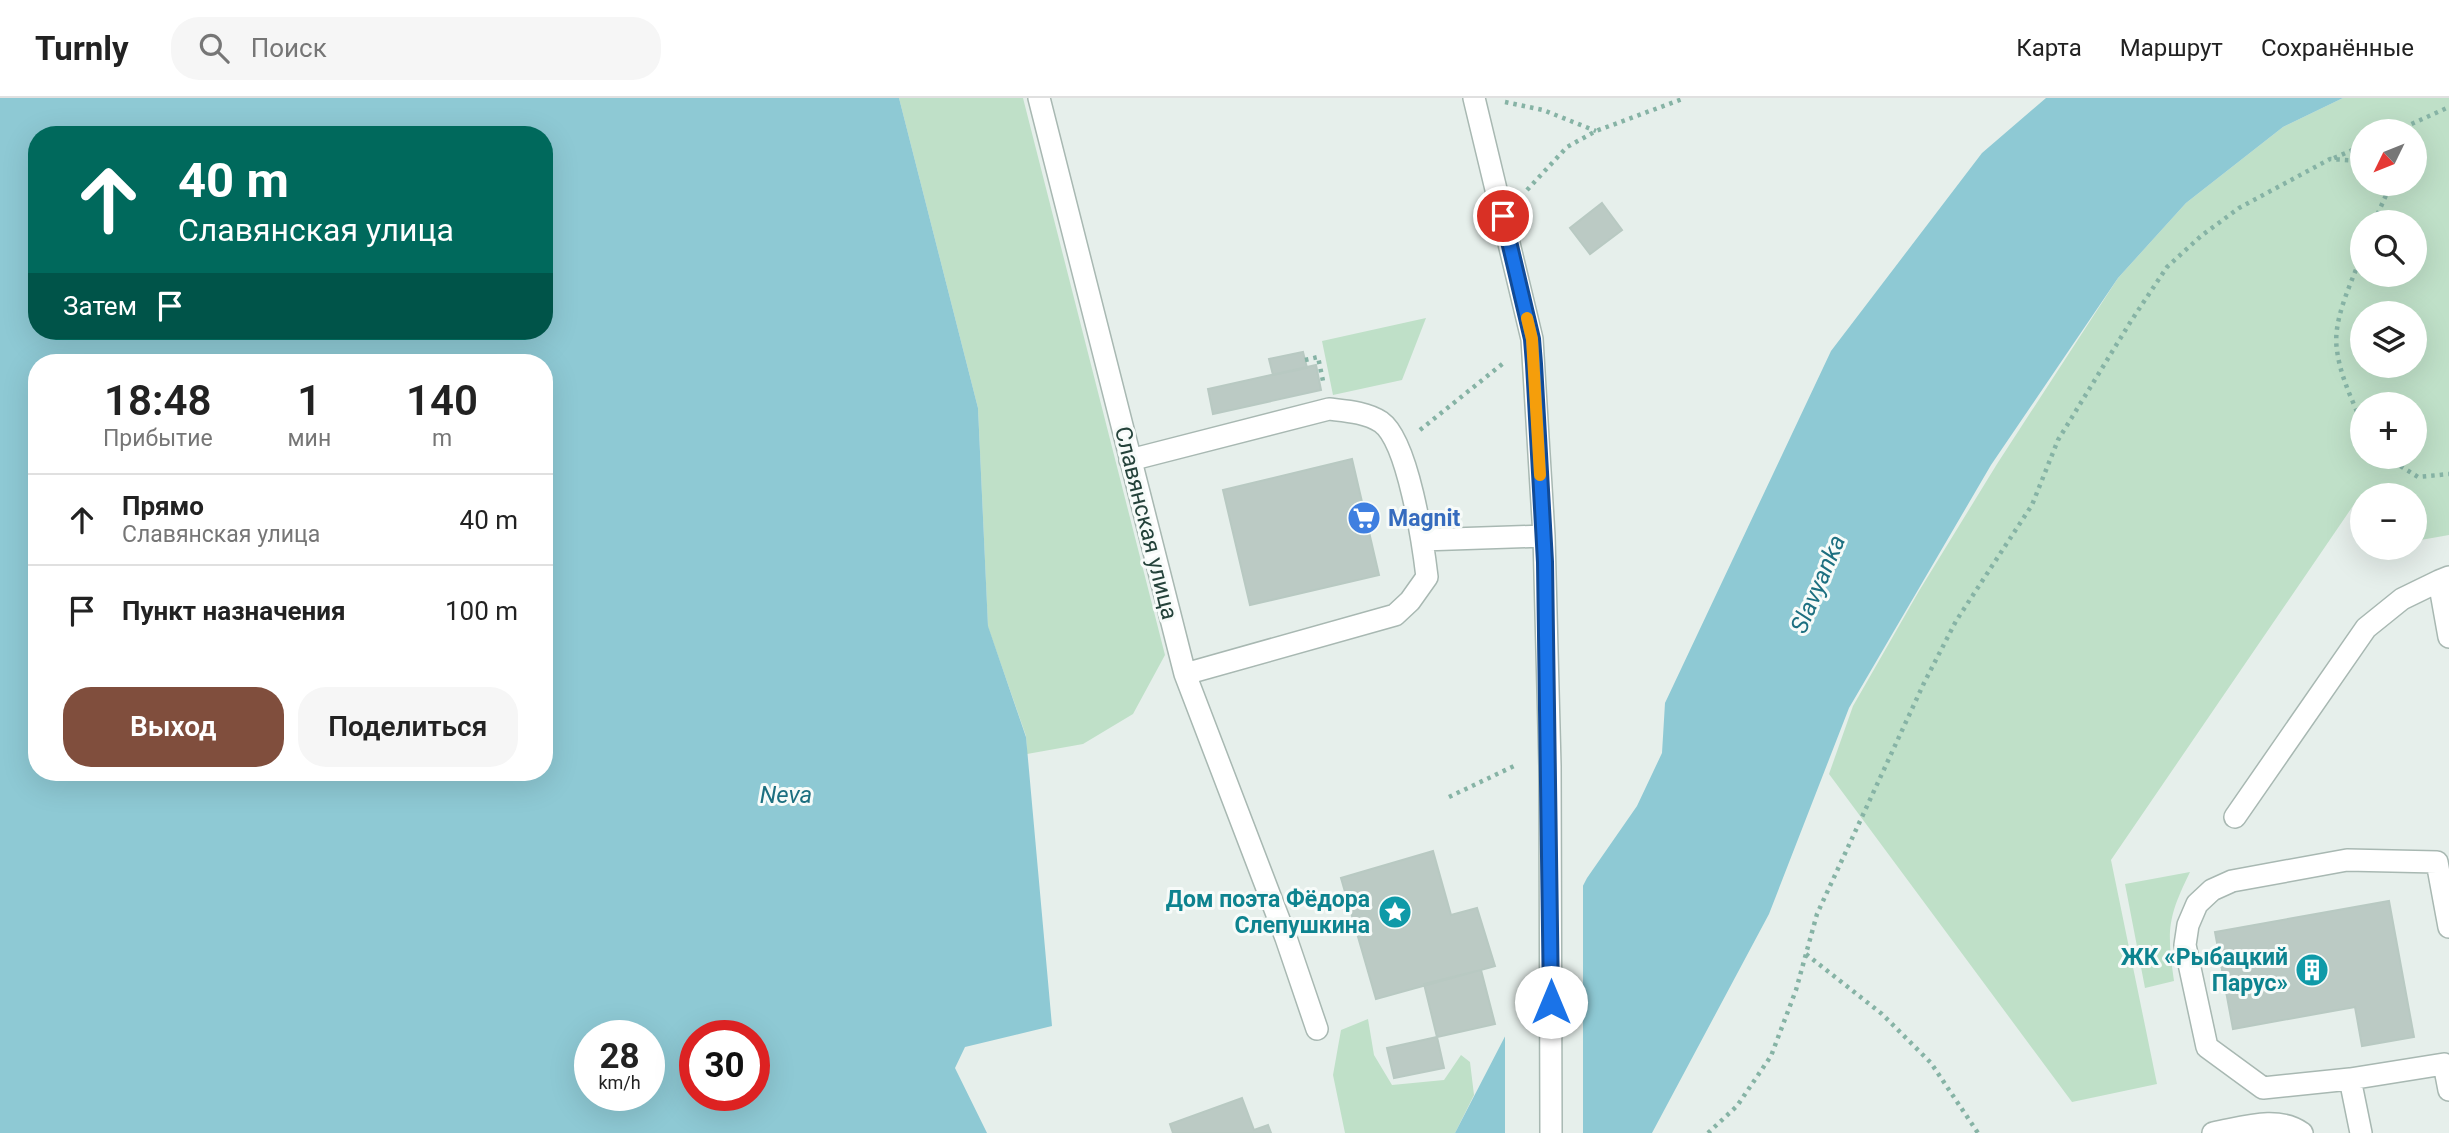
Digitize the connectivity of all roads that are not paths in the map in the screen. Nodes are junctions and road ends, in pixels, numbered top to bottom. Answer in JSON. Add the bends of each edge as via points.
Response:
{"nodes":[{"id":1,"x":1039,"y":98,"type":"edge"},
{"id":2,"x":1474,"y":98,"type":"edge"},
{"id":3,"x":1130,"y":460,"type":"junction"},
{"id":4,"x":1544,"y":536,"type":"junction"},
{"id":5,"x":1423,"y":540,"type":"junction"},
{"id":6,"x":2444,"y":579,"type":"edge"},
{"id":7,"x":2449,"y":637,"type":"edge"},
{"id":8,"x":1185,"y":674,"type":"junction"},
{"id":9,"x":2235,"y":817,"type":"dead end"},
{"id":10,"x":2443,"y":862,"type":"edge"},
{"id":11,"x":2449,"y":928,"type":"edge"},
{"id":12,"x":1317,"y":1029,"type":"dead end"},
{"id":13,"x":2447,"y":1062,"type":"edge"},
{"id":14,"x":2350,"y":1079,"type":"junction"},
{"id":15,"x":2449,"y":1090,"type":"edge"},
{"id":16,"x":1551,"y":1133,"type":"edge"},
{"id":17,"x":2213,"y":1133,"type":"edge"},
{"id":18,"x":2302,"y":1133,"type":"edge"},
{"id":19,"x":2361,"y":1133,"type":"edge"}],
"edges":[{"from":1,"to":3,"type":"street","name":"Славянская улица"},
{"from":2,"to":4,"type":"street","via":[[1532,339]]},
{"from":3,"to":5,"type":"street","via":[[1329,409],[1360,412],[1382,423],[1399,445]]},
{"from":3,"to":8,"type":"street","name":"Славянская улица"},
{"from":4,"to":5,"type":"street"},
{"from":4,"to":16,"type":"street"},
{"from":5,"to":8,"type":"street","via":[[1427,577],[1395,615]]},
{"from":6,"to":7,"type":"street"},
{"from":6,"to":9,"type":"street","via":[[2402,599],[2366,628]]},
{"from":8,"to":12,"type":"street","name":"Славянская улица"},
{"from":10,"to":11,"type":"street"},
{"from":10,"to":14,"type":"street","via":[[2347,860],[2232,881],[2197,904],[2188,925],[2185,945],[2207,1047],[2263,1088]]},
{"from":13,"to":14,"type":"street"},
{"from":13,"to":15,"type":"street"},
{"from":14,"to":19,"type":"street"},
{"from":17,"to":18,"type":"street","via":[[2272,1123]]}]}
